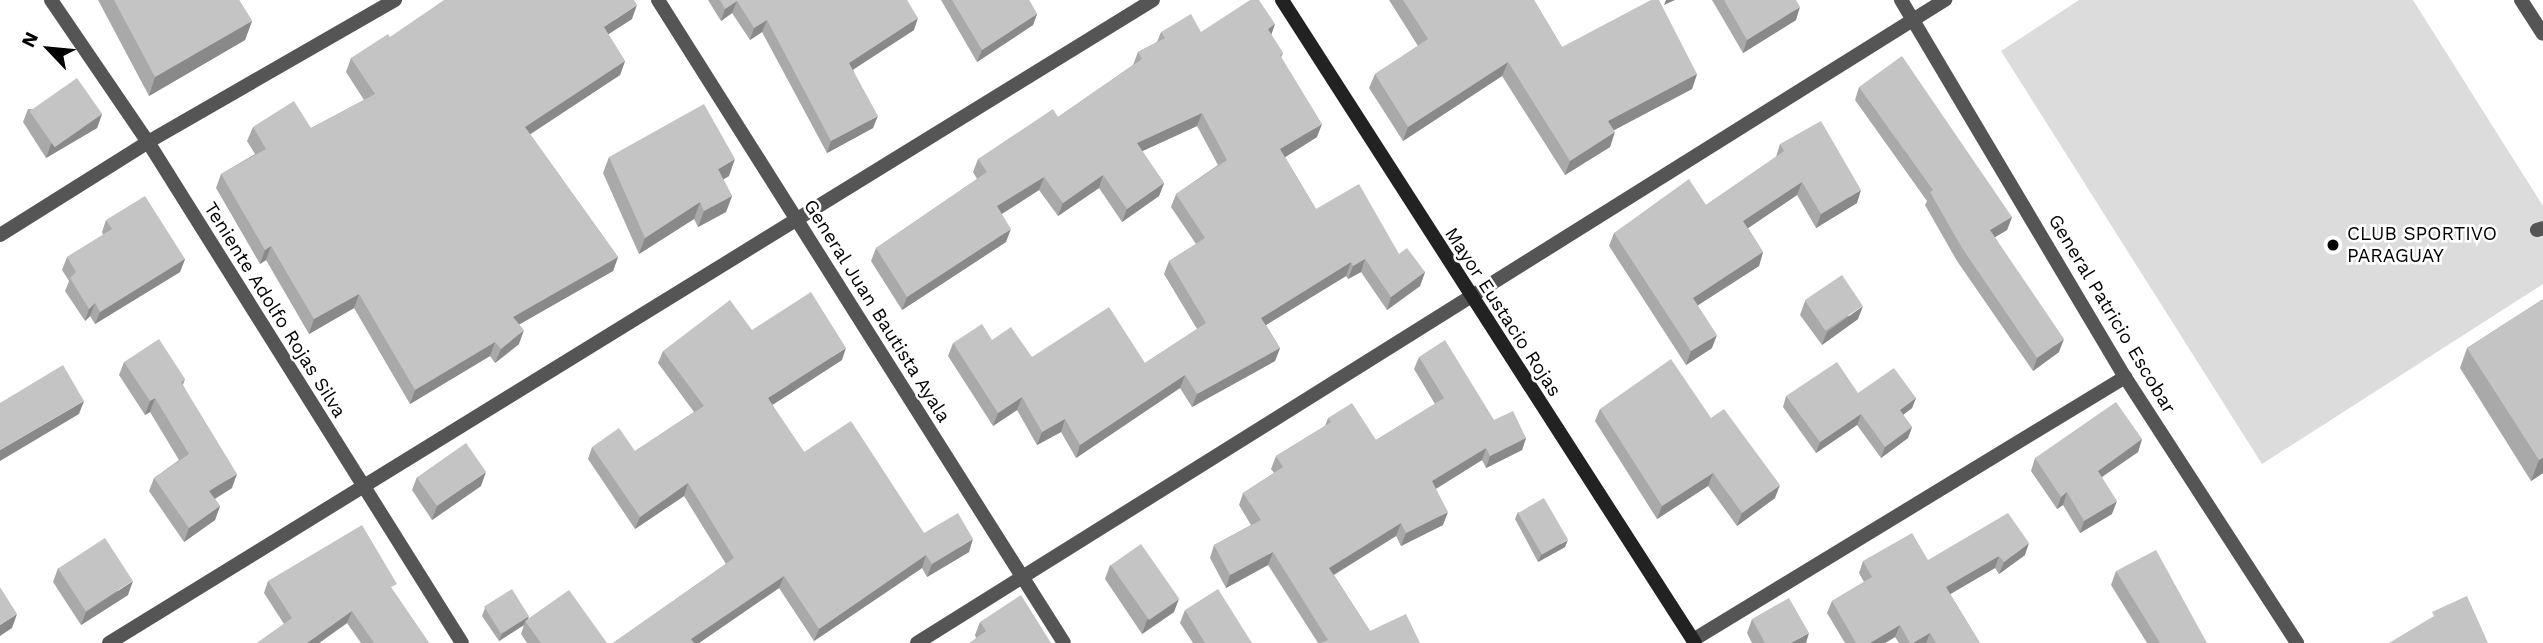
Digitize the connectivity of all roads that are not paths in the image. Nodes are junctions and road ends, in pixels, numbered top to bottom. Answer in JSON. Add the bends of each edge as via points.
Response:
{"nodes":[{"id":1,"x":51,"y":0,"type":"edge"},
{"id":2,"x":395,"y":0,"type":"edge"},
{"id":3,"x":658,"y":0,"type":"edge"},
{"id":4,"x":1153,"y":0,"type":"edge"},
{"id":5,"x":1282,"y":0,"type":"edge"},
{"id":6,"x":1901,"y":0,"type":"edge"},
{"id":7,"x":1945,"y":0,"type":"edge"},
{"id":8,"x":2521,"y":0,"type":"edge"},
{"id":9,"x":1914,"y":19,"type":"junction"},
{"id":10,"x":2543,"y":34,"type":"edge"},
{"id":11,"x":148,"y":142,"type":"junction"},
{"id":12,"x":796,"y":220,"type":"junction"},
{"id":13,"x":0,"y":235,"type":"edge"},
{"id":14,"x":1471,"y":298,"type":"junction"},
{"id":15,"x":2125,"y":377,"type":"junction"},
{"id":16,"x":362,"y":485,"type":"junction"},
{"id":17,"x":1023,"y":577,"type":"junction"},
{"id":18,"x":1694,"y":642,"type":"edge"},
{"id":19,"x":109,"y":643,"type":"edge"},
{"id":20,"x":462,"y":643,"type":"edge"},
{"id":21,"x":917,"y":643,"type":"edge"},
{"id":22,"x":1064,"y":643,"type":"edge"},
{"id":23,"x":2297,"y":643,"type":"edge"}],
"edges":[{"from":1,"to":11,"type":"street","name":"Teniente Adolfo Rojas Silva"},
{"from":2,"to":11,"type":"street"},
{"from":3,"to":12,"type":"street","name":"General Juan Bautista Ayala"},
{"from":4,"to":12,"type":"street"},
{"from":5,"to":14,"type":"street","name":"Mayor Eustacio Rojas"},
{"from":6,"to":9,"type":"street","name":"General Patricio Escobar"},
{"from":7,"to":9,"type":"street"},
{"from":8,"to":10,"type":"street"},
{"from":9,"to":14,"type":"street"},
{"from":9,"to":15,"type":"street","name":"General Patricio Escobar"},
{"from":11,"to":13,"type":"street"},
{"from":11,"to":16,"type":"street","name":"Teniente Adolfo Rojas Silva"},
{"from":12,"to":16,"type":"street"},
{"from":12,"to":17,"type":"street","name":"General Juan Bautista Ayala"},
{"from":14,"to":17,"type":"street"},
{"from":14,"to":18,"type":"street","name":"Mayor Eustacio Rojas"},
{"from":15,"to":18,"type":"street"},
{"from":15,"to":23,"type":"street","name":"General Patricio Escobar"},
{"from":16,"to":19,"type":"street"},
{"from":16,"to":20,"type":"street","name":"Teniente Adolfo Rojas Silva"},
{"from":17,"to":21,"type":"street"},
{"from":17,"to":22,"type":"street","name":"General Juan Bautista Ayala"}]}
